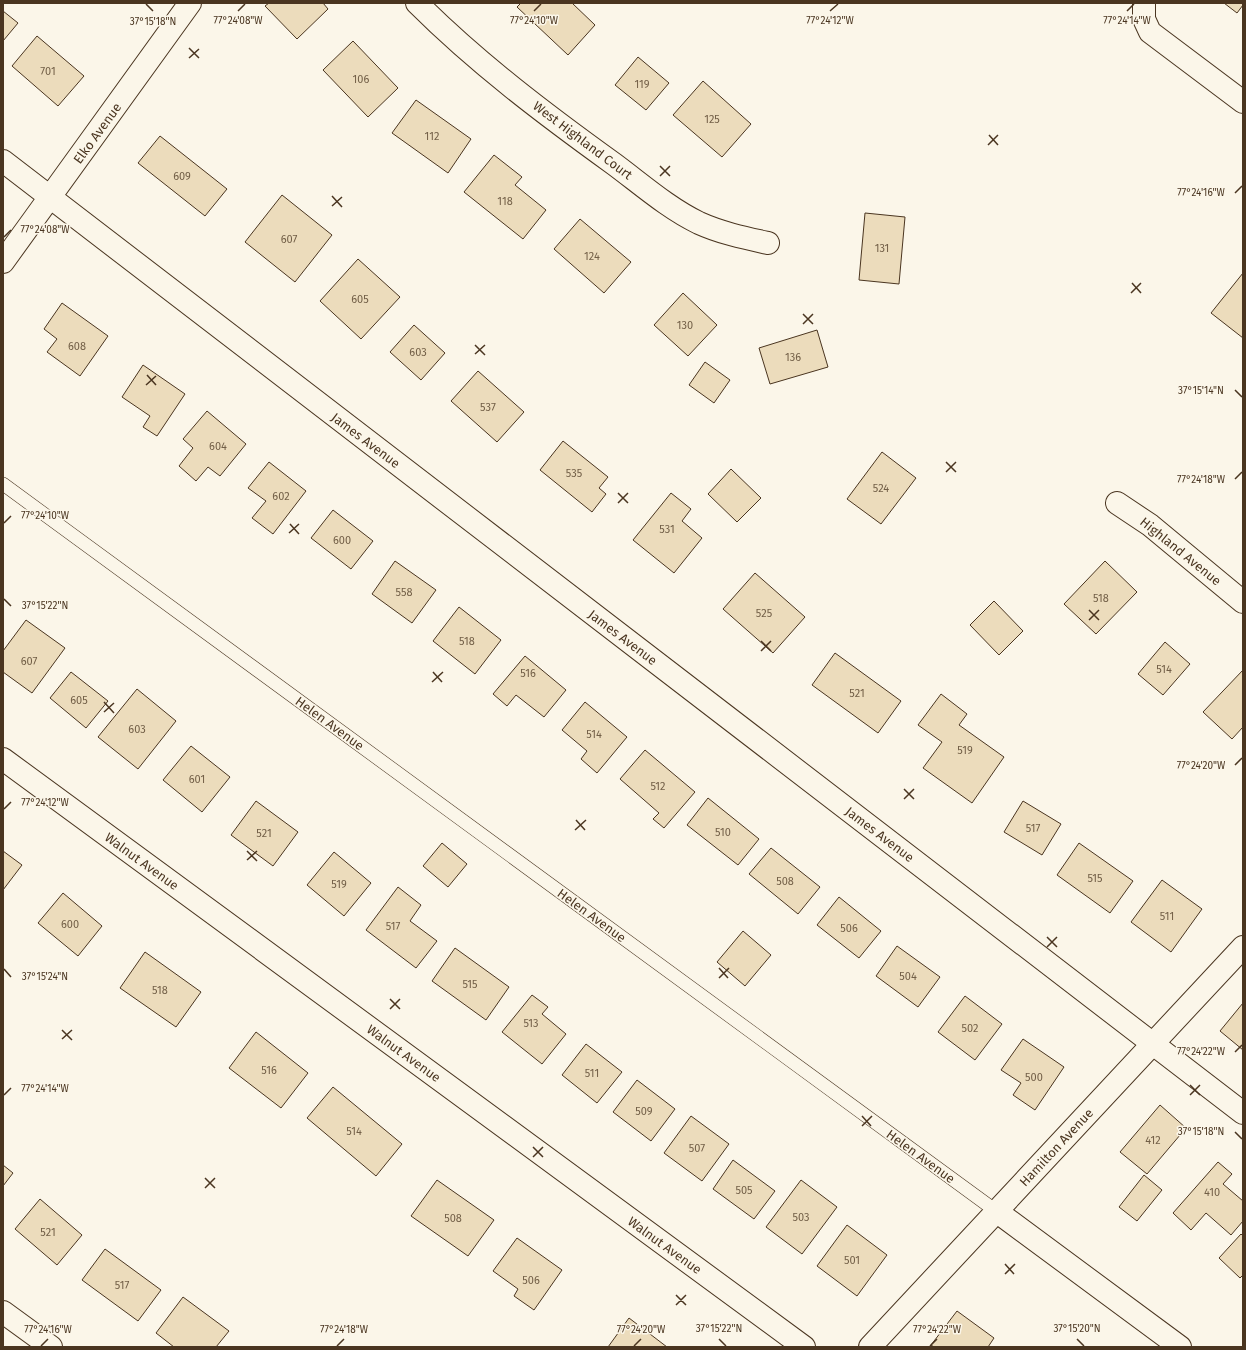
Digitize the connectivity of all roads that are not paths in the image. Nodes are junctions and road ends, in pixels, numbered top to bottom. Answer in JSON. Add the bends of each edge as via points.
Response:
{"nodes":[{"id":1,"x":190,"y":3,"type":"edge"},
{"id":2,"x":417,"y":3,"type":"edge"},
{"id":3,"x":1144,"y":3,"type":"edge"},
{"id":4,"x":1243,"y":102,"type":"edge"},
{"id":5,"x":3,"y":161,"type":"edge"},
{"id":6,"x":50,"y":198,"type":"junction"},
{"id":7,"x":768,"y":243,"type":"dead end"},
{"id":8,"x":3,"y":262,"type":"edge"},
{"id":9,"x":3,"y":484,"type":"edge"},
{"id":10,"x":1117,"y":502,"type":"dead end"},
{"id":11,"x":1243,"y":602,"type":"edge"},
{"id":12,"x":3,"y":759,"type":"edge"},
{"id":13,"x":1243,"y":947,"type":"edge"},
{"id":14,"x":1153,"y":1043,"type":"junction"},
{"id":15,"x":1243,"y":1113,"type":"edge"},
{"id":16,"x":996,"y":1211,"type":"junction"},
{"id":17,"x":3,"y":1312,"type":"edge"},
{"id":18,"x":51,"y":1347,"type":"edge"},
{"id":19,"x":804,"y":1347,"type":"edge"},
{"id":20,"x":870,"y":1347,"type":"edge"},
{"id":21,"x":1180,"y":1347,"type":"edge"}],
"edges":[{"from":1,"to":6,"type":"street","name":"Elko Avenue"},
{"from":2,"to":7,"type":"street","name":"West Highland Court","via":[[472,55],[586,144],[674,208],[699,223],[733,236]]},
{"from":3,"to":4,"type":"street","via":[[1144,18],[1150,32]]},
{"from":5,"to":6,"type":"street","name":"James Avenue"},
{"from":6,"to":8,"type":"street","name":"Elko Avenue"},
{"from":6,"to":14,"type":"street","name":"James Avenue"},
{"from":9,"to":16,"type":"lane","name":"Helen Avenue"},
{"from":10,"to":11,"type":"street","name":"Highland Avenue","via":[[1150,525]]},
{"from":12,"to":19,"type":"street","name":"Walnut Avenue"},
{"from":13,"to":14,"type":"street","name":"Hamilton Avenue"},
{"from":14,"to":15,"type":"street","name":"James Avenue"},
{"from":14,"to":16,"type":"street","name":"Hamilton Avenue"},
{"from":16,"to":20,"type":"street","name":"Hamilton Avenue"},
{"from":16,"to":21,"type":"street","name":"Helen Avenue"},
{"from":17,"to":18,"type":"street"}]}
